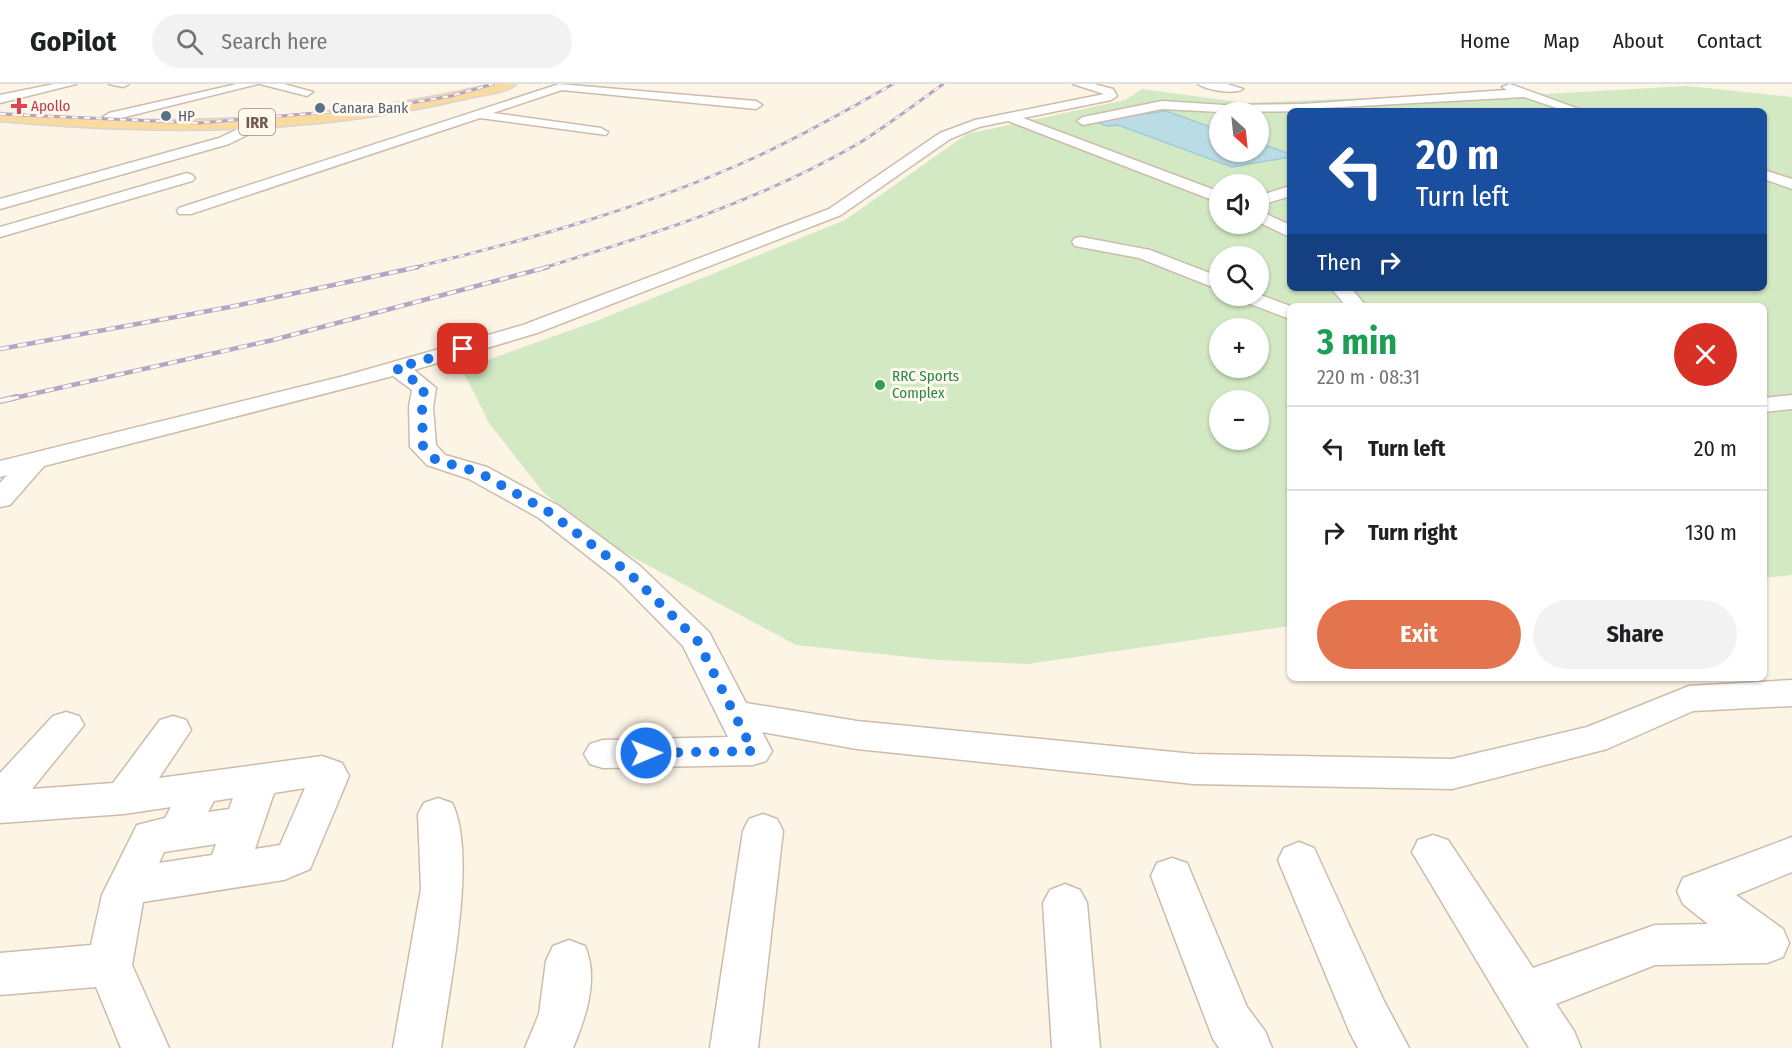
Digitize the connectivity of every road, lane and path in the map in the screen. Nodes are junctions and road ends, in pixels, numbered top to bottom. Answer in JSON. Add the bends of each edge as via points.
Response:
{"nodes":[{"id":1,"x":70,"y":84,"type":"edge"},
{"id":2,"x":116,"y":84,"type":"edge"},
{"id":3,"x":123,"y":84,"type":"edge"},
{"id":4,"x":252,"y":84,"type":"edge"},
{"id":5,"x":266,"y":84,"type":"edge"},
{"id":6,"x":493,"y":84,"type":"edge"},
{"id":7,"x":510,"y":84,"type":"edge"},
{"id":8,"x":1079,"y":84,"type":"edge"},
{"id":9,"x":1204,"y":84,"type":"edge"},
{"id":10,"x":1499,"y":84,"type":"edge"},
{"id":11,"x":566,"y":85,"type":"edge"},
{"id":12,"x":1237,"y":89,"type":"dead end"},
{"id":13,"x":307,"y":92,"type":"dead end"},
{"id":14,"x":1525,"y":93,"type":"junction"},
{"id":15,"x":0,"y":99,"type":"edge"},
{"id":16,"x":756,"y":105,"type":"dead end"},
{"id":17,"x":1314,"y":108,"type":"edge"},
{"id":18,"x":1569,"y":108,"type":"edge"},
{"id":19,"x":1287,"y":109,"type":"edge"},
{"id":20,"x":2,"y":115,"type":"edge"},
{"id":21,"x":476,"y":115,"type":"junction"},
{"id":22,"x":109,"y":117,"type":"junction"},
{"id":23,"x":1009,"y":117,"type":"junction"},
{"id":24,"x":264,"y":122,"type":"junction"},
{"id":25,"x":1040,"y":129,"type":"junction"},
{"id":26,"x":602,"y":132,"type":"dead end"},
{"id":27,"x":126,"y":169,"type":"junction"},
{"id":28,"x":1767,"y":175,"type":"edge"},
{"id":29,"x":187,"y":178,"type":"junction"},
{"id":30,"x":1792,"y":184,"type":"edge"},
{"id":31,"x":247,"y":190,"type":"junction"},
{"id":32,"x":1287,"y":192,"type":"edge"},
{"id":33,"x":1209,"y":194,"type":"edge"},
{"id":34,"x":1269,"y":198,"type":"edge"},
{"id":35,"x":0,"y":204,"type":"edge"},
{"id":36,"x":185,"y":211,"type":"dead end"},
{"id":37,"x":1269,"y":221,"type":"edge"},
{"id":38,"x":1287,"y":230,"type":"edge"},
{"id":39,"x":0,"y":232,"type":"edge"},
{"id":40,"x":1081,"y":242,"type":"dead end"},
{"id":41,"x":1209,"y":281,"type":"edge"},
{"id":42,"x":1344,"y":291,"type":"edge"},
{"id":43,"x":1354,"y":303,"type":"edge"},
{"id":44,"x":1269,"y":305,"type":"edge"},
{"id":45,"x":1287,"y":312,"type":"edge"},
{"id":46,"x":396,"y":368,"type":"junction"},
{"id":47,"x":1792,"y":402,"type":"edge"},
{"id":48,"x":1767,"y":405,"type":"edge"},
{"id":49,"x":34,"y":462,"type":"junction"},
{"id":50,"x":0,"y":469,"type":"edge"},
{"id":51,"x":0,"y":499,"type":"edge"},
{"id":52,"x":1792,"y":693,"type":"edge"},
{"id":53,"x":735,"y":714,"type":"junction"},
{"id":54,"x":66,"y":725,"type":"dead end"},
{"id":55,"x":173,"y":730,"type":"dead end"},
{"id":56,"x":603,"y":754,"type":"dead end"},
{"id":57,"x":259,"y":780,"type":"junction"},
{"id":58,"x":202,"y":786,"type":"junction"},
{"id":59,"x":124,"y":798,"type":"junction"},
{"id":60,"x":0,"y":799,"type":"edge"},
{"id":61,"x":0,"y":807,"type":"edge"},
{"id":62,"x":438,"y":814,"type":"dead end"},
{"id":63,"x":243,"y":824,"type":"junction"},
{"id":64,"x":763,"y":831,"type":"dead end"},
{"id":65,"x":178,"y":833,"type":"junction"},
{"id":66,"x":1433,"y":852,"type":"dead end"},
{"id":67,"x":1792,"y":854,"type":"edge"},
{"id":68,"x":1299,"y":860,"type":"dead end"},
{"id":69,"x":226,"y":871,"type":"junction"},
{"id":70,"x":1172,"y":876,"type":"dead end"},
{"id":71,"x":127,"y":886,"type":"junction"},
{"id":72,"x":1065,"y":903,"type":"dead end"},
{"id":73,"x":1779,"y":943,"type":"edge"},
{"id":74,"x":569,"y":961,"type":"dead end"},
{"id":75,"x":109,"y":965,"type":"junction"},
{"id":76,"x":0,"y":974,"type":"edge"},
{"id":77,"x":1523,"y":994,"type":"junction"},
{"id":78,"x":145,"y":1048,"type":"edge"},
{"id":79,"x":417,"y":1048,"type":"edge"},
{"id":80,"x":549,"y":1048,"type":"edge"},
{"id":81,"x":734,"y":1048,"type":"edge"},
{"id":82,"x":1076,"y":1048,"type":"edge"},
{"id":83,"x":1248,"y":1048,"type":"edge"},
{"id":84,"x":1385,"y":1048,"type":"edge"},
{"id":85,"x":1557,"y":1048,"type":"edge"}],
"edges":[{"from":1,"to":15,"type":"street"},
{"from":2,"to":3,"type":"street"},
{"from":4,"to":22,"type":"street"},
{"from":5,"to":13,"type":"street"},
{"from":6,"to":22,"type":"main road","number":"IRR","via":[[341,110],[205,118]]},
{"from":7,"to":24,"type":"main road","number":"IRR","via":[[394,108]]},
{"from":8,"to":23,"type":"street","via":[[1109,91],[1111,96]]},
{"from":9,"to":12,"type":"street"},
{"from":10,"to":14,"type":"street"},
{"from":11,"to":16,"type":"street"},
{"from":11,"to":21,"type":"street"},
{"from":14,"to":17,"type":"street","via":[[1307,105]]},
{"from":14,"to":18,"type":"street"},
{"from":19,"to":25,"type":"street","via":[[1162,105]]},
{"from":20,"to":22,"type":"main road","number":"IRR"},
{"from":20,"to":24,"type":"main road","number":"IRR","via":[[108,125]]},
{"from":21,"to":26,"type":"street"},
{"from":21,"to":31,"type":"street"},
{"from":23,"to":25,"type":"street"},
{"from":23,"to":46,"type":"street","via":[[945,136],[835,212],[530,329]]},
{"from":24,"to":27,"type":"street","via":[[224,141]]},
{"from":25,"to":33,"type":"street"},
{"from":27,"to":29,"type":"street"},
{"from":27,"to":35,"type":"street"},
{"from":28,"to":30,"type":"street"},
{"from":29,"to":31,"type":"street"},
{"from":29,"to":39,"type":"street"},
{"from":31,"to":36,"type":"street"},
{"from":32,"to":34,"type":"street"},
{"from":37,"to":38,"type":"street"},
{"from":40,"to":41,"type":"street","via":[[1144,254]]},
{"from":42,"to":43,"type":"street"},
{"from":44,"to":45,"type":"street"},
{"from":46,"to":49,"type":"street"},
{"from":46,"to":53,"type":"street","via":[[424,388],[423,447],[436,460],[478,472],[549,512],[629,573],[697,640]]},
{"from":47,"to":48,"type":"street"},
{"from":49,"to":50,"type":"street"},
{"from":49,"to":51,"type":"street"},
{"from":52,"to":53,"type":"street","via":[[1689,699],[1594,739],[1452,774],[1194,769],[858,735]]},
{"from":53,"to":56,"type":"street","via":[[753,751]]},
{"from":54,"to":60,"type":"street"},
{"from":55,"to":59,"type":"street"},
{"from":57,"to":58,"type":"street"},
{"from":57,"to":63,"type":"street"},
{"from":57,"to":69,"type":"street","via":[[322,771],[330,776],[295,858]]},
{"from":58,"to":59,"type":"street"},
{"from":58,"to":65,"type":"street"},
{"from":59,"to":61,"type":"street"},
{"from":62,"to":79,"type":"street","via":[[442,888]]},
{"from":63,"to":65,"type":"street"},
{"from":63,"to":69,"type":"street"},
{"from":64,"to":81,"type":"street"},
{"from":65,"to":71,"type":"street","via":[[151,837]]},
{"from":66,"to":77,"type":"street"},
{"from":67,"to":73,"type":"street","via":[[1698,891]]},
{"from":68,"to":84,"type":"street","via":[[1367,1017]]},
{"from":69,"to":71,"type":"street"},
{"from":70,"to":83,"type":"street","via":[[1230,1023]]},
{"from":71,"to":75,"type":"street"},
{"from":72,"to":82,"type":"street"},
{"from":73,"to":77,"type":"street","via":[[1655,945]]},
{"from":74,"to":80,"type":"street","via":[[563,1015]]},
{"from":75,"to":76,"type":"street"},
{"from":75,"to":78,"type":"street"},
{"from":77,"to":85,"type":"street"}]}
